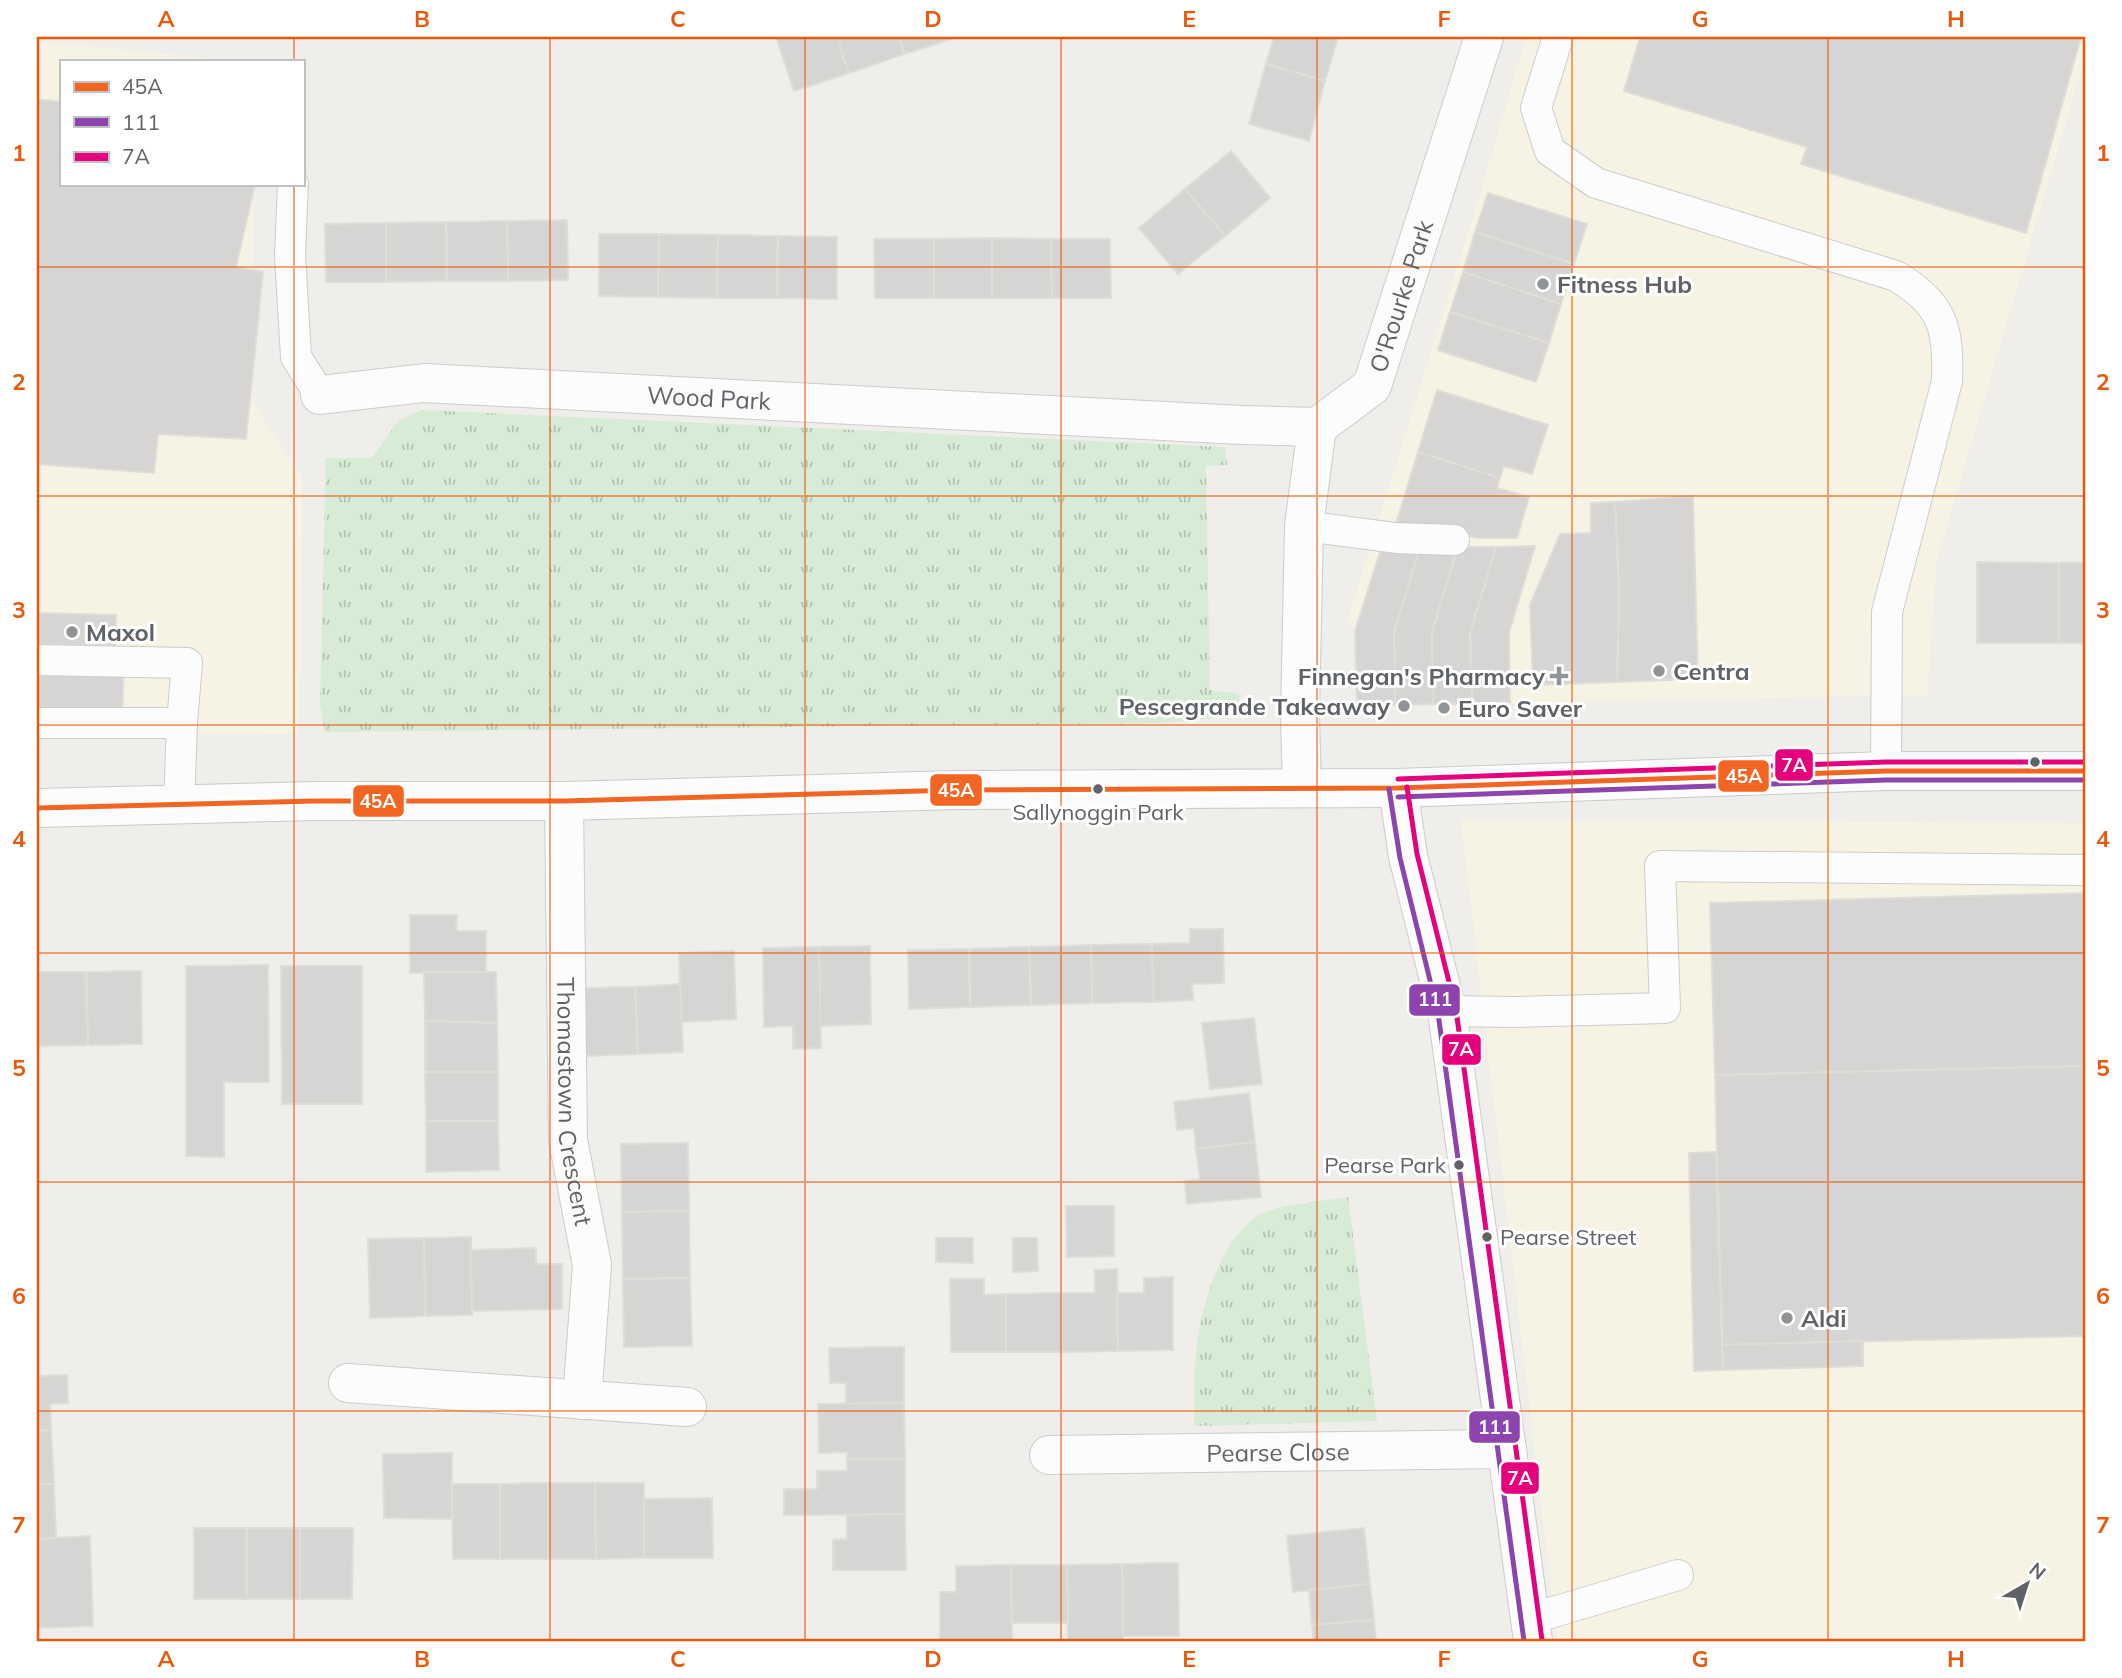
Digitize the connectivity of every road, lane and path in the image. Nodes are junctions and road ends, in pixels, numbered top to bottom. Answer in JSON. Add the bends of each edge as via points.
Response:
{"nodes":[{"id":1,"x":1484,"y":37,"type":"edge"},
{"id":2,"x":1558,"y":37,"type":"edge"},
{"id":3,"x":293,"y":186,"type":"edge"},
{"id":4,"x":320,"y":395,"type":"joint"},
{"id":5,"x":1317,"y":427,"type":"junction"},
{"id":6,"x":1304,"y":526,"type":"junction"},
{"id":7,"x":1454,"y":540,"type":"dead end"},
{"id":8,"x":37,"y":660,"type":"edge"},
{"id":9,"x":37,"y":723,"type":"edge"},
{"id":10,"x":182,"y":723,"type":"junction"},
{"id":11,"x":1886,"y":771,"type":"junction"},
{"id":12,"x":2085,"y":771,"type":"edge"},
{"id":13,"x":1302,"y":788,"type":"junction"},
{"id":14,"x":1398,"y":788,"type":"junction"},
{"id":15,"x":564,"y":801,"type":"junction"},
{"id":16,"x":179,"y":805,"type":"junction"},
{"id":17,"x":37,"y":808,"type":"edge"},
{"id":18,"x":2085,"y":870,"type":"edge"},
{"id":19,"x":1447,"y":1011,"type":"junction"},
{"id":20,"x":348,"y":1383,"type":"dead end"},
{"id":21,"x":582,"y":1400,"type":"junction"},
{"id":22,"x":687,"y":1407,"type":"dead end"},
{"id":23,"x":1507,"y":1449,"type":"junction"},
{"id":24,"x":1049,"y":1455,"type":"dead end"},
{"id":25,"x":1678,"y":1575,"type":"dead end"},
{"id":26,"x":1532,"y":1630,"type":"edge"}],
"edges":[{"from":1,"to":5,"type":"street","name":"O'Rourke Park","via":[[1372,386]]},
{"from":2,"to":11,"type":"lane","via":[[1536,108],[1550,151],[1596,183],[1896,276],[1928,298],[1939,314],[1949,348],[1947,381],[1887,612]]},
{"from":3,"to":4,"type":"lane","name":"Wood Park","via":[[290,255],[296,357]]},
{"from":4,"to":5,"type":"street","name":"Wood Park","via":[[424,383]]},
{"from":5,"to":6,"type":"street"},
{"from":6,"to":7,"type":"lane"},
{"from":6,"to":13,"type":"street"},
{"from":8,"to":10,"type":"lane","via":[[187,663]]},
{"from":9,"to":10,"type":"lane"},
{"from":10,"to":16,"type":"lane"},
{"from":11,"to":12,"type":"street"},
{"from":11,"to":14,"type":"street"},
{"from":13,"to":14,"type":"street"},
{"from":13,"to":15,"type":"street","via":[[956,790]]},
{"from":14,"to":19,"type":"street","via":[[1408,856]]},
{"from":15,"to":16,"type":"street"},
{"from":15,"to":21,"type":"street","name":"Thomastown Crescent","via":[[568,1140],[592,1265]]},
{"from":16,"to":17,"type":"street"},
{"from":18,"to":19,"type":"lane","via":[[1660,866],[1665,1008]]},
{"from":19,"to":23,"type":"street"},
{"from":20,"to":21,"type":"street"},
{"from":21,"to":22,"type":"street"},
{"from":23,"to":24,"type":"street","name":"Pearse Close"},
{"from":23,"to":26,"type":"street"},
{"from":25,"to":26,"type":"lane"}]}
